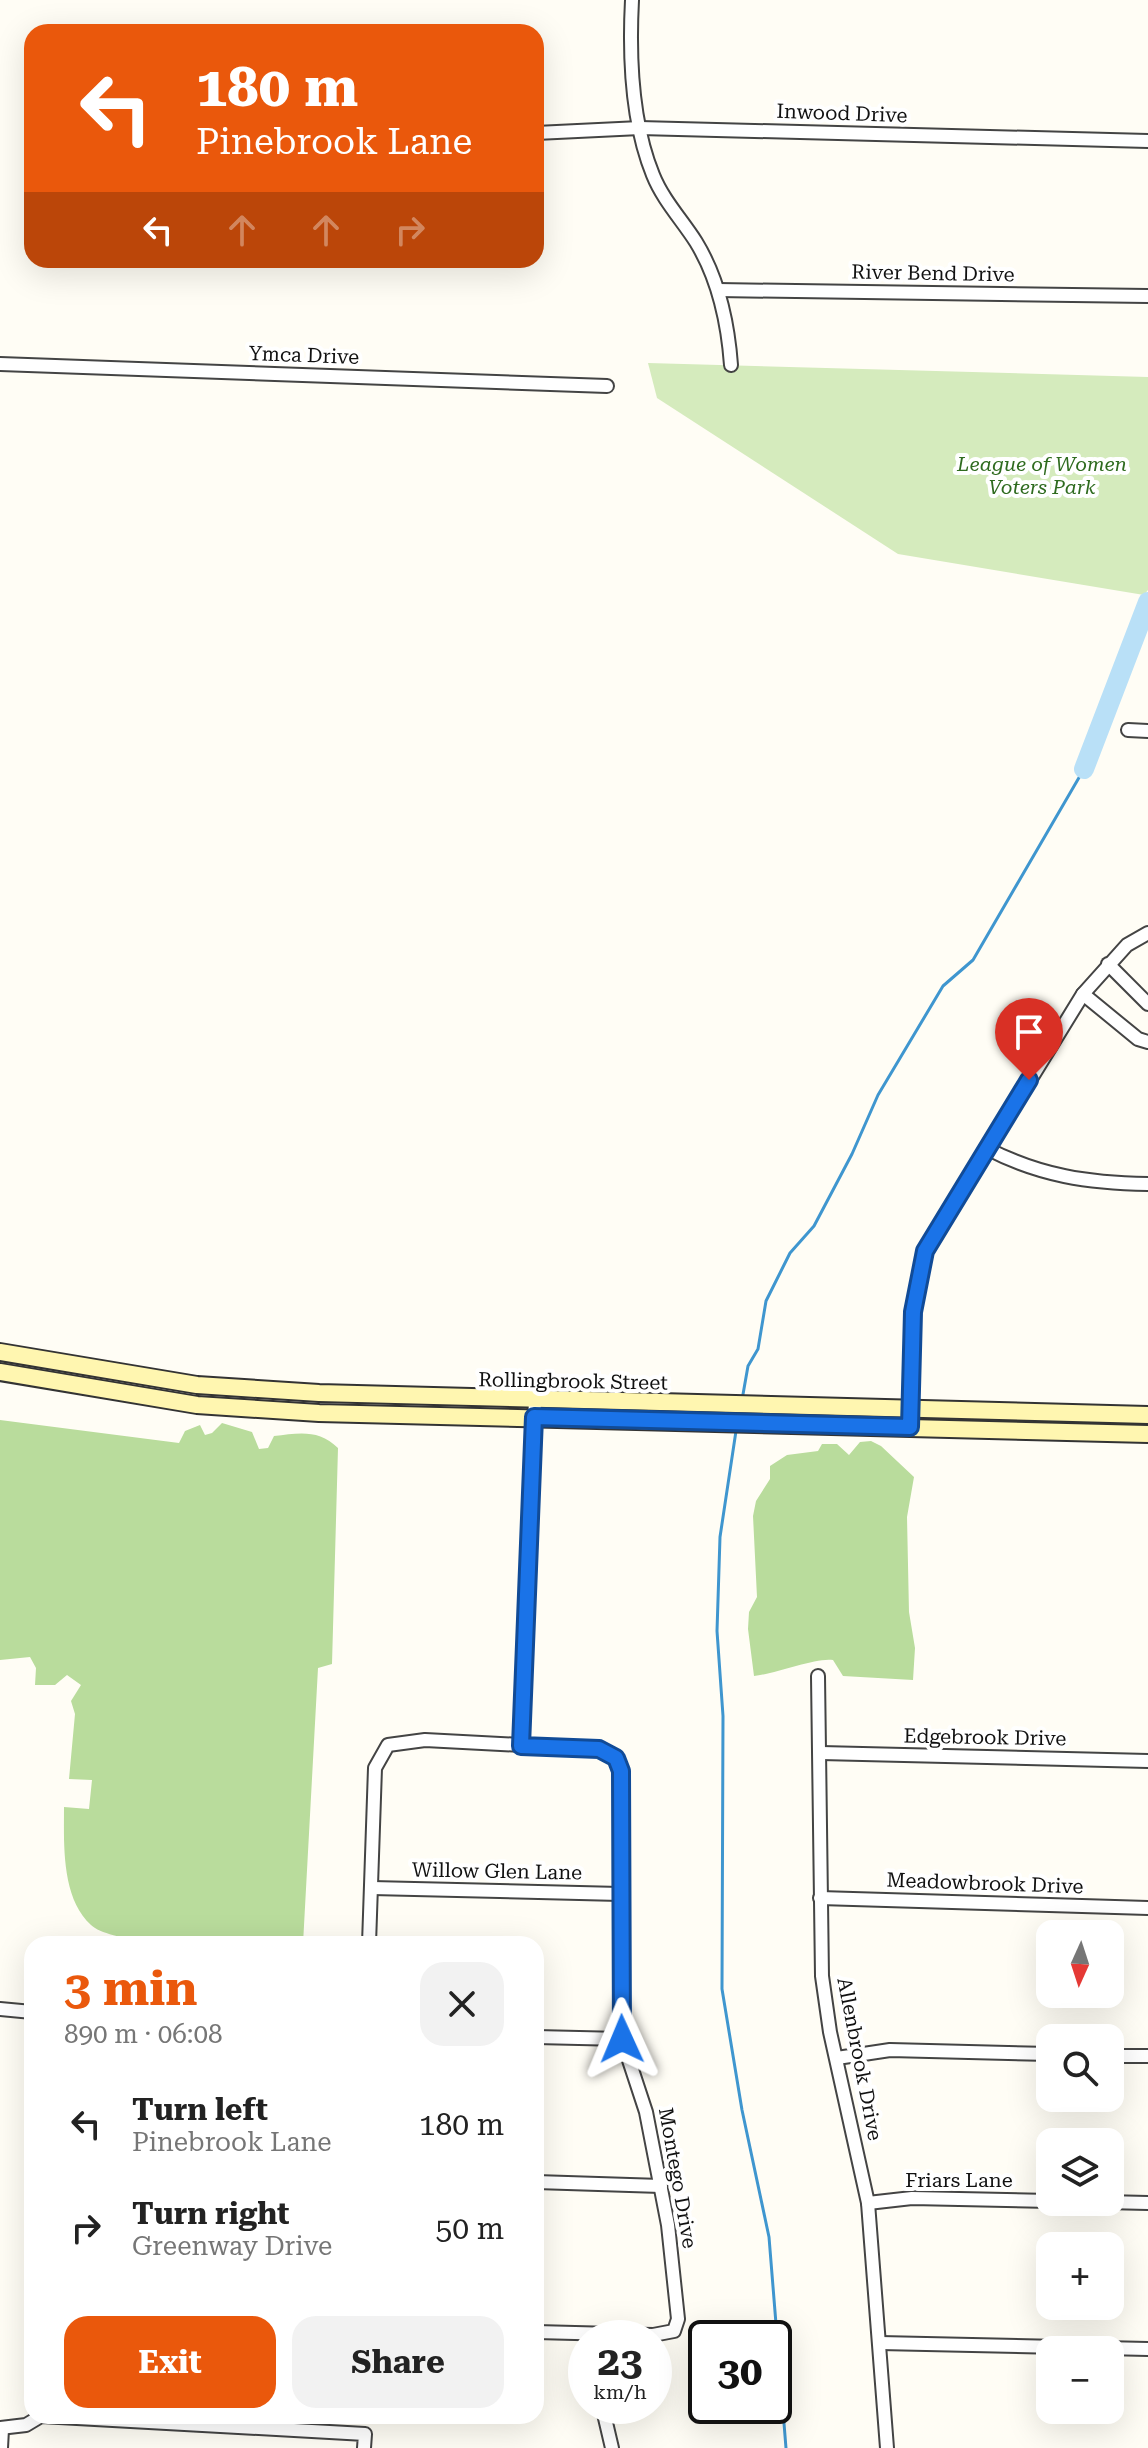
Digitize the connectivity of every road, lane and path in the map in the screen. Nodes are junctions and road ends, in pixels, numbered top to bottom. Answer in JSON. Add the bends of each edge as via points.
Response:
{"nodes":[{"id":1,"x":632,"y":0,"type":"edge"},
{"id":2,"x":640,"y":128,"type":"junction"},
{"id":3,"x":544,"y":133,"type":"edge"},
{"id":4,"x":1148,"y":141,"type":"edge"},
{"id":5,"x":718,"y":290,"type":"junction"},
{"id":6,"x":1148,"y":296,"type":"edge"},
{"id":7,"x":0,"y":364,"type":"edge"},
{"id":8,"x":731,"y":365,"type":"dead end"},
{"id":9,"x":607,"y":386,"type":"dead end"},
{"id":10,"x":1128,"y":730,"type":"dead end"},
{"id":11,"x":1148,"y":731,"type":"edge"},
{"id":12,"x":1148,"y":933,"type":"edge"},
{"id":13,"x":1108,"y":964,"type":"junction"},
{"id":14,"x":1083,"y":994,"type":"junction"},
{"id":15,"x":1148,"y":1004,"type":"edge"},
{"id":16,"x":1148,"y":1042,"type":"edge"},
{"id":17,"x":986,"y":1148,"type":"junction"},
{"id":18,"x":1148,"y":1184,"type":"edge"},
{"id":19,"x":0,"y":1352,"type":"edge"},
{"id":20,"x":0,"y":1372,"type":"edge"},
{"id":21,"x":535,"y":1408,"type":"junction"},
{"id":22,"x":910,"y":1408,"type":"junction"},
{"id":23,"x":1084,"y":1415,"type":"junction"},
{"id":24,"x":1148,"y":1415,"type":"edge"},
{"id":25,"x":910,"y":1427,"type":"junction"},
{"id":26,"x":1084,"y":1432,"type":"junction"},
{"id":27,"x":1148,"y":1434,"type":"edge"},
{"id":28,"x":818,"y":1676,"type":"dead end"},
{"id":29,"x":521,"y":1746,"type":"junction"},
{"id":30,"x":821,"y":1753,"type":"junction"},
{"id":31,"x":1148,"y":1761,"type":"edge"},
{"id":32,"x":372,"y":1888,"type":"junction"},
{"id":33,"x":620,"y":1894,"type":"junction"},
{"id":34,"x":820,"y":1898,"type":"junction"},
{"id":35,"x":1148,"y":1908,"type":"edge"},
{"id":36,"x":369,"y":1936,"type":"edge"},
{"id":37,"x":0,"y":2009,"type":"edge"},
{"id":38,"x":24,"y":2011,"type":"edge"},
{"id":39,"x":544,"y":2037,"type":"edge"},
{"id":40,"x":622,"y":2039,"type":"junction"},
{"id":41,"x":1036,"y":2054,"type":"edge"},
{"id":42,"x":1124,"y":2056,"type":"edge"},
{"id":43,"x":1148,"y":2056,"type":"edge"},
{"id":44,"x":837,"y":2058,"type":"junction"},
{"id":45,"x":544,"y":2182,"type":"edge"},
{"id":46,"x":661,"y":2186,"type":"junction"},
{"id":47,"x":1036,"y":2201,"type":"edge"},
{"id":48,"x":1124,"y":2202,"type":"edge"},
{"id":49,"x":868,"y":2203,"type":"junction"},
{"id":50,"x":1148,"y":2203,"type":"edge"},
{"id":51,"x":544,"y":2332,"type":"edge"},
{"id":52,"x":880,"y":2343,"type":"junction"},
{"id":53,"x":1148,"y":2349,"type":"edge"},
{"id":54,"x":28,"y":2424,"type":"edge"},
{"id":55,"x":185,"y":2424,"type":"edge"},
{"id":56,"x":606,"y":2424,"type":"edge"},
{"id":57,"x":1,"y":2428,"type":"edge"},
{"id":58,"x":1,"y":2448,"type":"edge"},
{"id":59,"x":364,"y":2448,"type":"edge"},
{"id":60,"x":612,"y":2448,"type":"edge"},
{"id":61,"x":887,"y":2448,"type":"edge"}],
"edges":[{"from":1,"to":2,"type":"street","via":[[630,59]]},
{"from":2,"to":3,"type":"street","name":"Inwood Drive"},
{"from":2,"to":4,"type":"street","name":"Inwood Drive"},
{"from":2,"to":5,"type":"street","via":[[654,178],[697,243]]},
{"from":5,"to":6,"type":"street","name":"River Bend Drive"},
{"from":5,"to":8,"type":"street"},
{"from":7,"to":9,"type":"street","name":"Ymca Drive"},
{"from":10,"to":11,"type":"street"},
{"from":12,"to":13,"type":"street"},
{"from":13,"to":14,"type":"street"},
{"from":13,"to":15,"type":"street"},
{"from":14,"to":16,"type":"street"},
{"from":14,"to":17,"type":"street"},
{"from":17,"to":18,"type":"street","via":[[1056,1176]]},
{"from":17,"to":22,"type":"street","via":[[925,1251],[913,1312]]},
{"from":19,"to":21,"type":"main road","name":"Rollingbrook Street","via":[[197,1385]]},
{"from":20,"to":21,"type":"main road","name":"Rollingbrook Street","via":[[197,1405],[319,1413]]},
{"from":21,"to":22,"type":"main road","name":"Rollingbrook Street"},
{"from":21,"to":25,"type":"main road","name":"Rollingbrook Street"},
{"from":21,"to":29,"type":"street"},
{"from":22,"to":23,"type":"main road","name":"Rollingbrook Street"},
{"from":22,"to":25,"type":"street"},
{"from":23,"to":24,"type":"main road","name":"Rollingbrook Street"},
{"from":23,"to":26,"type":"main road"},
{"from":25,"to":26,"type":"main road","name":"Rollingbrook Street"},
{"from":26,"to":27,"type":"main road","name":"Rollingbrook Street"},
{"from":28,"to":30,"type":"street","name":"Allenbrook Drive"},
{"from":29,"to":32,"type":"street","via":[[425,1740],[388,1745],[375,1768]]},
{"from":29,"to":33,"type":"street","name":"Montego Drive","via":[[599,1749],[616,1758],[621,1771]]},
{"from":30,"to":31,"type":"street","name":"Edgebrook Drive"},
{"from":30,"to":34,"type":"street","name":"Allenbrook Drive"},
{"from":32,"to":33,"type":"street","name":"Willow Glen Lane"},
{"from":32,"to":36,"type":"street"},
{"from":33,"to":40,"type":"street","name":"Montego Drive"},
{"from":34,"to":35,"type":"street","name":"Meadowbrook Drive"},
{"from":34,"to":44,"type":"street","name":"Allenbrook Drive","via":[[822,1976]]},
{"from":37,"to":38,"type":"street"},
{"from":39,"to":40,"type":"street"},
{"from":40,"to":46,"type":"street","name":"Montego Drive","via":[[636,2073]]},
{"from":41,"to":44,"type":"street","via":[[890,2050]]},
{"from":42,"to":43,"type":"street"},
{"from":44,"to":49,"type":"street","name":"Allenbrook Drive"},
{"from":45,"to":46,"type":"street"},
{"from":46,"to":51,"type":"street","name":"Montego Drive","via":[[678,2319],[674,2331]]},
{"from":47,"to":49,"type":"street","name":"Friars Lane","via":[[912,2198]]},
{"from":48,"to":50,"type":"street"},
{"from":49,"to":52,"type":"street","name":"Allenbrook Drive"},
{"from":52,"to":53,"type":"street"},
{"from":52,"to":61,"type":"street","name":"Allenbrook Drive"},
{"from":54,"to":57,"type":"street"},
{"from":55,"to":59,"type":"street","via":[[365,2434]]},
{"from":56,"to":60,"type":"street"},
{"from":57,"to":58,"type":"street"}]}
